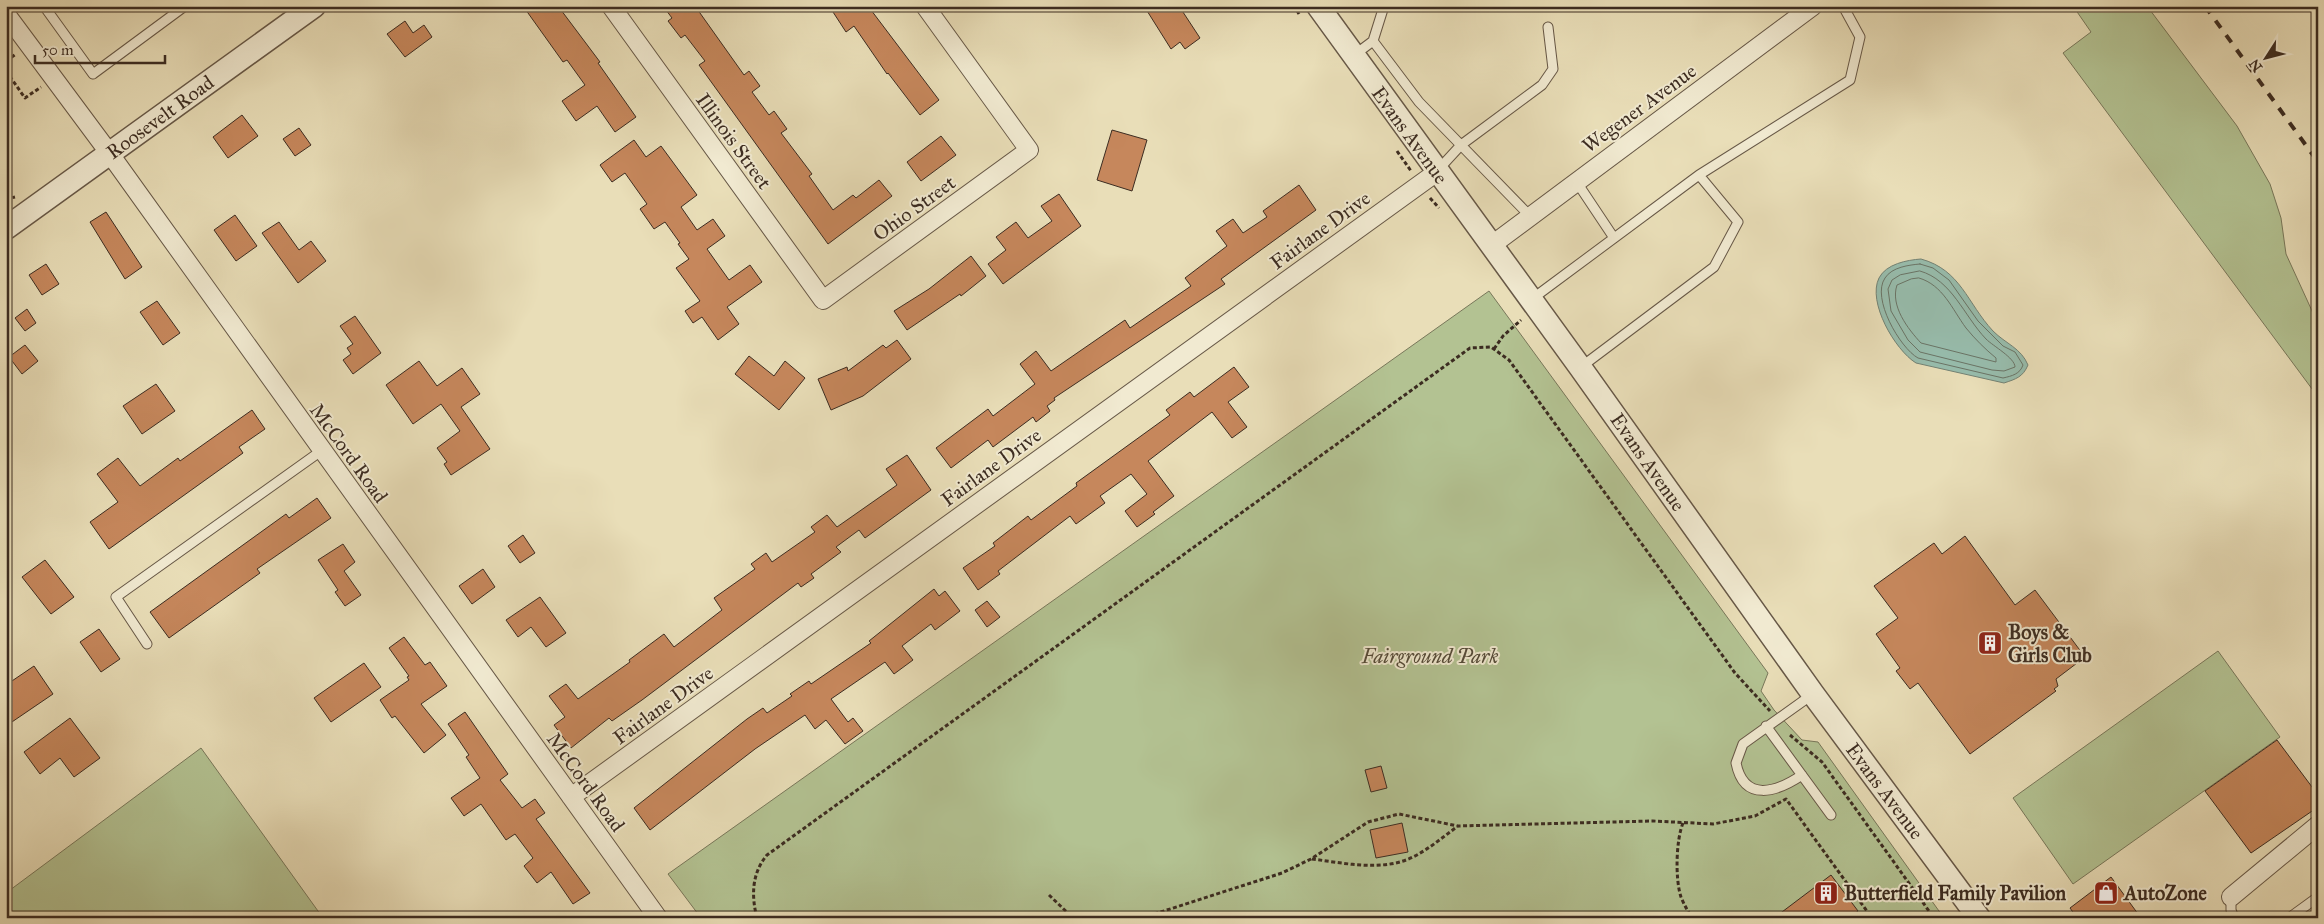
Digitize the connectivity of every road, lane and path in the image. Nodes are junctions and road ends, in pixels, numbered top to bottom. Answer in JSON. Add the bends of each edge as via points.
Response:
{"nodes":[{"id":1,"x":44,"y":6,"type":"edge"},
{"id":2,"x":185,"y":6,"type":"edge"},
{"id":3,"x":314,"y":6,"type":"edge"},
{"id":4,"x":610,"y":6,"type":"edge"},
{"id":5,"x":925,"y":6,"type":"edge"},
{"id":6,"x":1318,"y":6,"type":"edge"},
{"id":7,"x":1384,"y":6,"type":"edge"},
{"id":8,"x":1813,"y":6,"type":"edge"},
{"id":9,"x":1843,"y":6,"type":"edge"},
{"id":10,"x":6,"y":14,"type":"edge"},
{"id":11,"x":1548,"y":27,"type":"dead end"},
{"id":12,"x":1373,"y":41,"type":"junction"},
{"id":13,"x":19,"y":51,"type":"dead end"},
{"id":14,"x":1353,"y":56,"type":"junction"},
{"id":15,"x":6,"y":61,"type":"edge"},
{"id":16,"x":6,"y":71,"type":"edge"},
{"id":17,"x":44,"y":85,"type":"dead end"},
{"id":18,"x":1460,"y":145,"type":"junction"},
{"id":19,"x":110,"y":154,"type":"junction"},
{"id":20,"x":1699,"y":175,"type":"junction"},
{"id":21,"x":1428,"y":178,"type":"junction"},
{"id":22,"x":1576,"y":181,"type":"junction"},
{"id":23,"x":1443,"y":210,"type":"dead end"},
{"id":24,"x":1529,"y":215,"type":"junction"},
{"id":25,"x":6,"y":228,"type":"edge"},
{"id":26,"x":1614,"y":238,"type":"junction"},
{"id":27,"x":1492,"y":245,"type":"junction"},
{"id":28,"x":823,"y":300,"type":"joint"},
{"id":29,"x":1524,"y":305,"type":"junction"},
{"id":30,"x":1494,"y":349,"type":"junction"},
{"id":31,"x":1580,"y":367,"type":"junction"},
{"id":32,"x":321,"y":451,"type":"junction"},
{"id":33,"x":147,"y":644,"type":"dead end"},
{"id":34,"x":1813,"y":694,"type":"junction"},
{"id":35,"x":1776,"y":719,"type":"junction"},
{"id":36,"x":1766,"y":726,"type":"junction"},
{"id":37,"x":1802,"y":775,"type":"junction"},
{"id":38,"x":571,"y":797,"type":"junction"},
{"id":39,"x":1831,"y":815,"type":"dead end"},
{"id":40,"x":1682,"y":823,"type":"junction"},
{"id":41,"x":2318,"y":824,"type":"edge"},
{"id":42,"x":1458,"y":826,"type":"junction"},
{"id":43,"x":1311,"y":859,"type":"junction"},
{"id":44,"x":1049,"y":895,"type":"dead end"},
{"id":45,"x":2231,"y":897,"type":"joint"},
{"id":46,"x":2318,"y":897,"type":"edge"},
{"id":47,"x":658,"y":918,"type":"edge"},
{"id":48,"x":757,"y":918,"type":"edge"},
{"id":49,"x":1073,"y":918,"type":"edge"},
{"id":50,"x":1142,"y":918,"type":"edge"},
{"id":51,"x":1692,"y":918,"type":"edge"},
{"id":52,"x":1872,"y":918,"type":"edge"},
{"id":53,"x":1934,"y":918,"type":"edge"},
{"id":54,"x":1979,"y":918,"type":"edge"},
{"id":55,"x":2234,"y":918,"type":"edge"},
{"id":56,"x":2289,"y":918,"type":"edge"}],
"edges":[{"from":1,"to":2,"type":"lane","via":[[93,74]]},
{"from":3,"to":19,"type":"street","name":"Roosevelt Road"},
{"from":4,"to":28,"type":"street","name":"Illinois Street"},
{"from":5,"to":28,"type":"street","name":"Ohio Street","via":[[1029,150]]},
{"from":6,"to":14,"type":"street","name":"Evans Avenue"},
{"from":7,"to":12,"type":"lane"},
{"from":8,"to":22,"type":"street","name":"Wegener Avenue"},
{"from":9,"to":20,"type":"lane","via":[[1860,37],[1850,80]]},
{"from":10,"to":19,"type":"street","name":"McCord Road"},
{"from":11,"to":18,"type":"lane","via":[[1553,69],[1542,85]]},
{"from":12,"to":14,"type":"lane"},
{"from":12,"to":18,"type":"lane","via":[[1419,102]]},
{"from":13,"to":15,"type":"path"},
{"from":14,"to":21,"type":"street","name":"Evans Avenue"},
{"from":16,"to":17,"type":"path","via":[[26,98]]},
{"from":18,"to":21,"type":"lane"},
{"from":18,"to":24,"type":"lane"},
{"from":19,"to":25,"type":"street","name":"Roosevelt Road"},
{"from":19,"to":32,"type":"street","name":"McCord Road"},
{"from":20,"to":26,"type":"lane"},
{"from":20,"to":31,"type":"lane","via":[[1738,222],[1714,267]]},
{"from":21,"to":23,"type":"path","via":[[1435,206]]},
{"from":21,"to":27,"type":"street","name":"Evans Avenue"},
{"from":21,"to":38,"type":"street","name":"Fairlane Drive"},
{"from":22,"to":24,"type":"street","name":"Wegener Avenue"},
{"from":22,"to":26,"type":"lane"},
{"from":24,"to":27,"type":"street","name":"Wegener Avenue"},
{"from":26,"to":29,"type":"lane"},
{"from":27,"to":29,"type":"street","name":"Evans Avenue"},
{"from":29,"to":30,"type":"path","via":[[1523,318]]},
{"from":29,"to":31,"type":"street","name":"Evans Avenue"},
{"from":30,"to":35,"type":"path","via":[[1509,360],[1735,673]]},
{"from":30,"to":48,"type":"path","via":[[1477,347],[1464,352],[767,854],[754,881]]},
{"from":31,"to":34,"type":"street","name":"Evans Avenue"},
{"from":32,"to":33,"type":"lane","via":[[116,597]]},
{"from":32,"to":38,"type":"street","name":"McCord Road"},
{"from":34,"to":35,"type":"lane"},
{"from":34,"to":54,"type":"street","name":"Evans Avenue"},
{"from":35,"to":36,"type":"lane"},
{"from":35,"to":53,"type":"path","via":[[1822,762]]},
{"from":36,"to":37,"type":"lane"},
{"from":36,"to":37,"type":"lane","via":[[1743,744],[1738,754],[1736,763],[1743,781],[1762,791],[1774,790]]},
{"from":37,"to":39,"type":"lane"},
{"from":38,"to":47,"type":"street","name":"McCord Road"},
{"from":40,"to":42,"type":"path"},
{"from":40,"to":51,"type":"path","via":[[1678,841],[1678,889]]},
{"from":40,"to":52,"type":"path","via":[[1744,820],[1786,799]]},
{"from":41,"to":45,"type":"street"},
{"from":42,"to":43,"type":"path","via":[[1418,854],[1400,862],[1375,866]]},
{"from":42,"to":43,"type":"path","via":[[1399,814],[1368,822]]},
{"from":43,"to":50,"type":"path","via":[[1264,880]]},
{"from":44,"to":49,"type":"path"},
{"from":45,"to":55,"type":"lane"},
{"from":46,"to":56,"type":"lane"}]}
